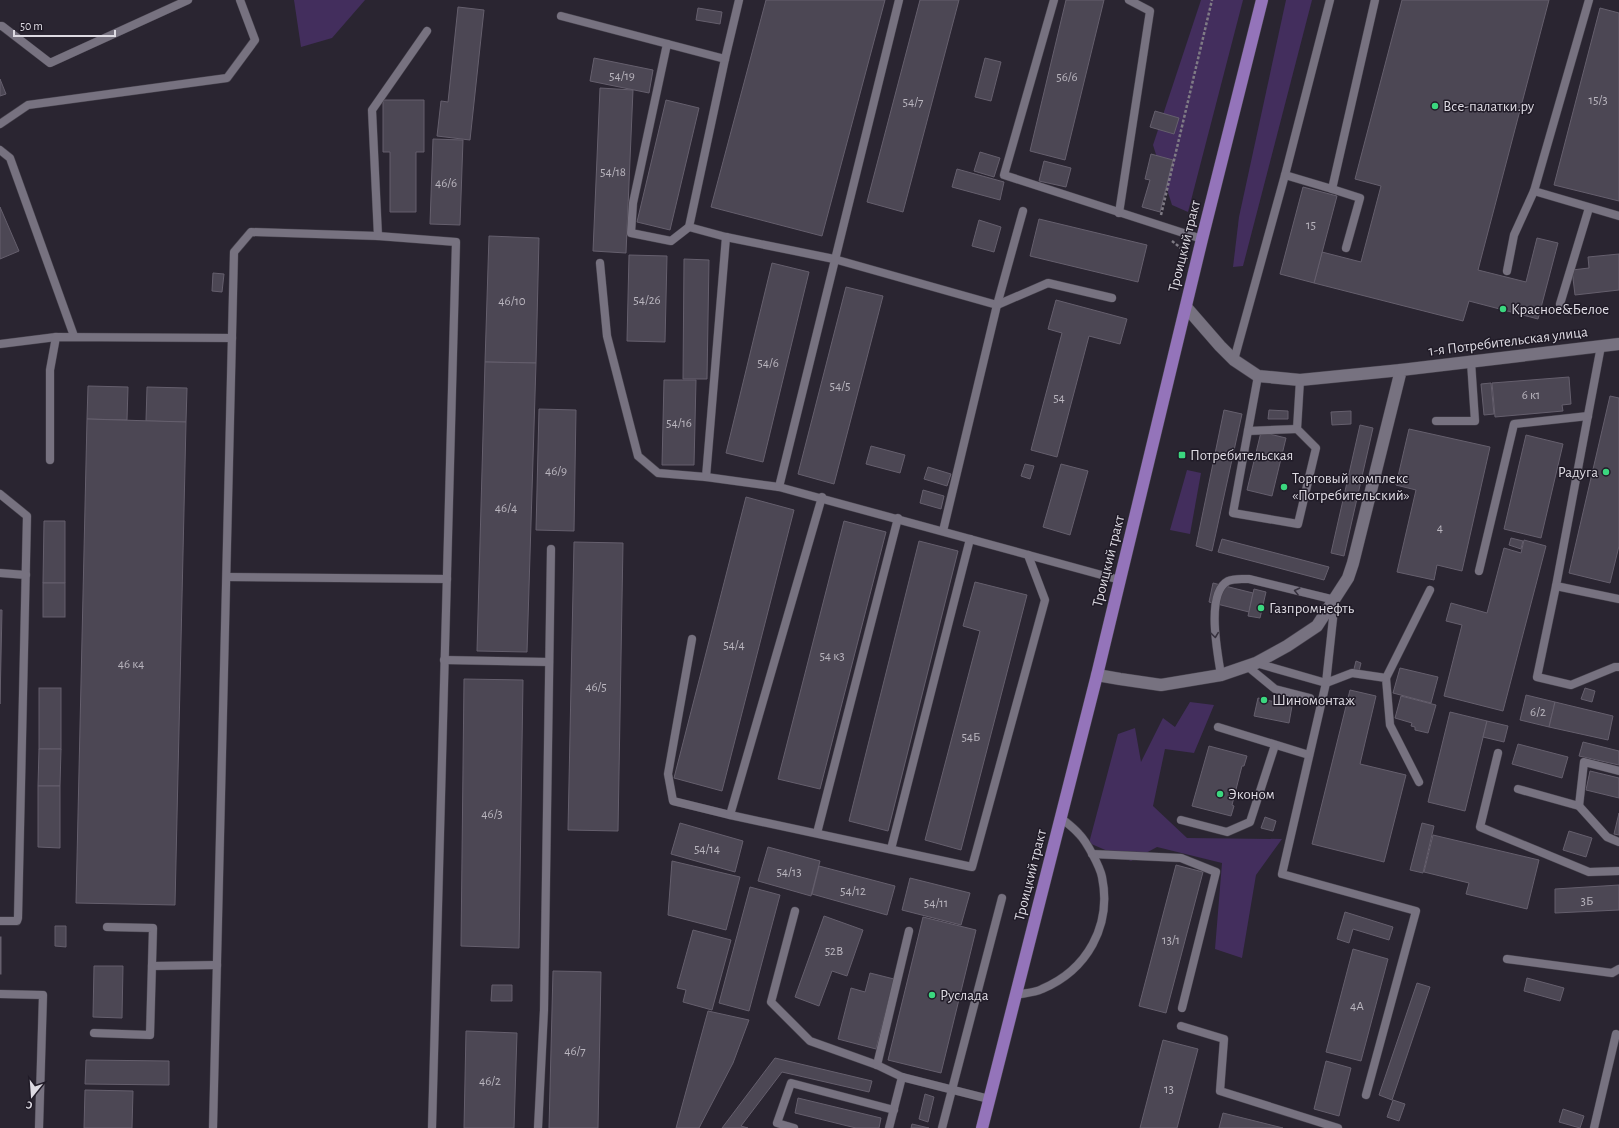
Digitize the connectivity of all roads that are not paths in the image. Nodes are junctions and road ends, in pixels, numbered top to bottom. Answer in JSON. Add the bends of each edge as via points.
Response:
{"nodes":[{"id":1,"x":188,"y":0,"type":"edge"},
{"id":2,"x":240,"y":0,"type":"edge"},
{"id":3,"x":739,"y":0,"type":"edge"},
{"id":4,"x":899,"y":0,"type":"edge"},
{"id":5,"x":1054,"y":0,"type":"edge"},
{"id":6,"x":1128,"y":0,"type":"edge"},
{"id":7,"x":1262,"y":0,"type":"edge"},
{"id":8,"x":1330,"y":0,"type":"edge"},
{"id":9,"x":1375,"y":0,"type":"edge"},
{"id":10,"x":1589,"y":0,"type":"edge"},
{"id":11,"x":561,"y":16,"type":"dead end"},
{"id":12,"x":0,"y":26,"type":"edge"},
{"id":13,"x":427,"y":31,"type":"dead end"},
{"id":14,"x":667,"y":44,"type":"junction"},
{"id":15,"x":725,"y":59,"type":"junction"},
{"id":16,"x":0,"y":124,"type":"edge"},
{"id":17,"x":0,"y":150,"type":"edge"},
{"id":18,"x":1285,"y":175,"type":"junction"},
{"id":19,"x":1332,"y":189,"type":"junction"},
{"id":20,"x":1534,"y":191,"type":"junction"},
{"id":21,"x":1589,"y":208,"type":"junction"},
{"id":22,"x":1023,"y":211,"type":"dead end"},
{"id":23,"x":1119,"y":213,"type":"junction"},
{"id":24,"x":1619,"y":216,"type":"edge"},
{"id":25,"x":689,"y":227,"type":"junction"},
{"id":26,"x":378,"y":236,"type":"junction"},
{"id":27,"x":726,"y":237,"type":"junction"},
{"id":28,"x":1202,"y":239,"type":"junction"},
{"id":29,"x":1346,"y":248,"type":"dead end"},
{"id":30,"x":834,"y":259,"type":"junction"},
{"id":31,"x":600,"y":263,"type":"dead end"},
{"id":32,"x":1507,"y":271,"type":"dead end"},
{"id":33,"x":1112,"y":298,"type":"dead end"},
{"id":34,"x":1560,"y":304,"type":"dead end"},
{"id":35,"x":997,"y":305,"type":"junction"},
{"id":36,"x":1186,"y":307,"type":"junction"},
{"id":37,"x":56,"y":336,"type":"junction"},
{"id":38,"x":74,"y":336,"type":"junction"},
{"id":39,"x":232,"y":338,"type":"junction"},
{"id":40,"x":0,"y":344,"type":"edge"},
{"id":41,"x":1619,"y":344,"type":"edge"},
{"id":42,"x":1601,"y":346,"type":"junction"},
{"id":43,"x":1234,"y":360,"type":"junction"},
{"id":44,"x":1471,"y":362,"type":"junction"},
{"id":45,"x":1401,"y":370,"type":"junction"},
{"id":46,"x":1258,"y":376,"type":"junction"},
{"id":47,"x":1300,"y":380,"type":"junction"},
{"id":48,"x":1588,"y":416,"type":"junction"},
{"id":49,"x":1436,"y":421,"type":"dead end"},
{"id":50,"x":1297,"y":429,"type":"junction"},
{"id":51,"x":1248,"y":431,"type":"junction"},
{"id":52,"x":50,"y":460,"type":"dead end"},
{"id":53,"x":706,"y":477,"type":"junction"},
{"id":54,"x":779,"y":487,"type":"junction"},
{"id":55,"x":0,"y":494,"type":"edge"},
{"id":56,"x":822,"y":497,"type":"junction"},
{"id":57,"x":898,"y":518,"type":"junction"},
{"id":58,"x":943,"y":531,"type":"junction"},
{"id":59,"x":970,"y":539,"type":"junction"},
{"id":60,"x":551,"y":549,"type":"dead end"},
{"id":61,"x":1028,"y":554,"type":"junction"},
{"id":62,"x":1479,"y":571,"type":"dead end"},
{"id":63,"x":0,"y":572,"type":"edge"},
{"id":64,"x":26,"y":575,"type":"junction"},
{"id":65,"x":227,"y":577,"type":"junction"},
{"id":66,"x":447,"y":579,"type":"junction"},
{"id":67,"x":1120,"y":580,"type":"junction"},
{"id":68,"x":1556,"y":586,"type":"junction"},
{"id":69,"x":1430,"y":590,"type":"dead end"},
{"id":70,"x":1619,"y":599,"type":"edge"},
{"id":71,"x":1335,"y":600,"type":"junction"},
{"id":72,"x":692,"y":639,"type":"dead end"},
{"id":73,"x":444,"y":660,"type":"junction"},
{"id":74,"x":549,"y":662,"type":"junction"},
{"id":75,"x":1252,"y":665,"type":"junction"},
{"id":76,"x":1619,"y":668,"type":"edge"},
{"id":77,"x":1097,"y":675,"type":"junction"},
{"id":78,"x":1220,"y":675,"type":"junction"},
{"id":79,"x":1386,"y":678,"type":"junction"},
{"id":80,"x":1326,"y":683,"type":"junction"},
{"id":81,"x":1310,"y":698,"type":"dead end"},
{"id":82,"x":1218,"y":727,"type":"dead end"},
{"id":83,"x":1275,"y":745,"type":"junction"},
{"id":84,"x":1498,"y":753,"type":"dead end"},
{"id":85,"x":1309,"y":755,"type":"junction"},
{"id":86,"x":1619,"y":771,"type":"edge"},
{"id":87,"x":1419,"y":782,"type":"dead end"},
{"id":88,"x":1518,"y":789,"type":"dead end"},
{"id":89,"x":1579,"y":806,"type":"junction"},
{"id":90,"x":730,"y":815,"type":"junction"},
{"id":91,"x":1061,"y":818,"type":"junction"},
{"id":92,"x":1181,"y":820,"type":"dead end"},
{"id":93,"x":817,"y":833,"type":"junction"},
{"id":94,"x":1619,"y":842,"type":"edge"},
{"id":95,"x":891,"y":849,"type":"junction"},
{"id":96,"x":1092,"y":854,"type":"junction"},
{"id":97,"x":1619,"y":872,"type":"edge"},
{"id":98,"x":1002,"y":898,"type":"dead end"},
{"id":99,"x":795,"y":911,"type":"dead end"},
{"id":100,"x":0,"y":921,"type":"edge"},
{"id":101,"x":107,"y":927,"type":"dead end"},
{"id":102,"x":909,"y":931,"type":"dead end"},
{"id":103,"x":1507,"y":960,"type":"dead end"},
{"id":104,"x":152,"y":966,"type":"junction"},
{"id":105,"x":218,"y":966,"type":"junction"},
{"id":106,"x":1619,"y":969,"type":"edge"},
{"id":107,"x":0,"y":994,"type":"edge"},
{"id":108,"x":1015,"y":995,"type":"junction"},
{"id":109,"x":1182,"y":1008,"type":"dead end"},
{"id":110,"x":1181,"y":1026,"type":"dead end"},
{"id":111,"x":94,"y":1033,"type":"dead end"},
{"id":112,"x":1616,"y":1034,"type":"dead end"},
{"id":113,"x":876,"y":1064,"type":"junction"},
{"id":114,"x":902,"y":1077,"type":"junction"},
{"id":115,"x":952,"y":1090,"type":"junction"},
{"id":116,"x":1366,"y":1094,"type":"dead end"},
{"id":117,"x":989,"y":1099,"type":"junction"},
{"id":118,"x":894,"y":1110,"type":"junction"},
{"id":119,"x":38,"y":1128,"type":"edge"},
{"id":120,"x":213,"y":1128,"type":"edge"},
{"id":121,"x":432,"y":1128,"type":"edge"},
{"id":122,"x":538,"y":1128,"type":"edge"},
{"id":123,"x":794,"y":1128,"type":"edge"},
{"id":124,"x":890,"y":1128,"type":"edge"},
{"id":125,"x":942,"y":1128,"type":"edge"},
{"id":126,"x":982,"y":1128,"type":"edge"},
{"id":127,"x":1338,"y":1128,"type":"edge"},
{"id":128,"x":1594,"y":1128,"type":"edge"}],
"edges":[{"from":1,"to":12,"type":"lane","via":[[50,63]]},
{"from":2,"to":16,"type":"lane","via":[[255,40],[227,78],[28,105]]},
{"from":3,"to":15,"type":"lane"},
{"from":4,"to":30,"type":"lane"},
{"from":5,"to":23,"type":"lane","via":[[1004,175]]},
{"from":6,"to":23,"type":"lane","via":[[1150,11]]},
{"from":7,"to":28,"type":"main road","name":"Троицкий тракт"},
{"from":8,"to":18,"type":"lane"},
{"from":9,"to":19,"type":"lane"},
{"from":10,"to":20,"type":"lane"},
{"from":11,"to":14,"type":"lane"},
{"from":13,"to":26,"type":"lane","via":[[372,110]]},
{"from":14,"to":15,"type":"lane"},
{"from":14,"to":25,"type":"lane","via":[[633,203],[631,233],[671,241]]},
{"from":15,"to":25,"type":"lane"},
{"from":17,"to":38,"type":"lane","via":[[10,158]]},
{"from":18,"to":19,"type":"lane"},
{"from":18,"to":43,"type":"lane"},
{"from":19,"to":29,"type":"lane","via":[[1360,198]]},
{"from":20,"to":21,"type":"lane"},
{"from":20,"to":32,"type":"lane","via":[[1514,235]]},
{"from":21,"to":24,"type":"lane"},
{"from":21,"to":34,"type":"lane"},
{"from":22,"to":35,"type":"lane"},
{"from":23,"to":28,"type":"lane"},
{"from":25,"to":27,"type":"lane"},
{"from":26,"to":39,"type":"lane","via":[[251,232],[234,252]]},
{"from":26,"to":66,"type":"lane","via":[[456,242]]},
{"from":27,"to":30,"type":"lane"},
{"from":27,"to":53,"type":"lane"},
{"from":28,"to":36,"type":"main road","name":"Троицкий тракт"},
{"from":30,"to":35,"type":"lane"},
{"from":30,"to":54,"type":"lane"},
{"from":31,"to":53,"type":"lane","via":[[607,336],[638,456],[658,473]]},
{"from":33,"to":35,"type":"lane","via":[[1048,283]]},
{"from":35,"to":58,"type":"lane"},
{"from":36,"to":43,"type":"street","name":"1-я Потребительская улица"},
{"from":36,"to":67,"type":"main road","name":"Троицкий тракт"},
{"from":37,"to":38,"type":"lane"},
{"from":37,"to":40,"type":"lane"},
{"from":37,"to":52,"type":"lane","via":[[50,370]]},
{"from":38,"to":39,"type":"lane"},
{"from":39,"to":65,"type":"lane"},
{"from":41,"to":42,"type":"street","name":"1-я Потребительская улица"},
{"from":42,"to":44,"type":"street","name":"1-я Потребительская улица"},
{"from":42,"to":48,"type":"lane"},
{"from":43,"to":46,"type":"street","name":"1-я Потребительская улица"},
{"from":44,"to":45,"type":"street","name":"1-я Потребительская улица"},
{"from":44,"to":49,"type":"lane","via":[[1475,421]]},
{"from":45,"to":47,"type":"street","name":"1-я Потребительская улица"},
{"from":45,"to":71,"type":"street","via":[[1353,563],[1348,578]]},
{"from":46,"to":47,"type":"street","name":"1-я Потребительская улица"},
{"from":46,"to":51,"type":"lane"},
{"from":47,"to":50,"type":"lane"},
{"from":48,"to":62,"type":"lane","via":[[1514,424]]},
{"from":48,"to":68,"type":"lane"},
{"from":50,"to":51,"type":"lane"},
{"from":50,"to":51,"type":"lane","via":[[1316,448],[1298,524],[1233,513]]},
{"from":53,"to":54,"type":"lane"},
{"from":54,"to":56,"type":"lane"},
{"from":55,"to":64,"type":"lane","via":[[27,516]]},
{"from":56,"to":57,"type":"lane"},
{"from":56,"to":90,"type":"lane"},
{"from":57,"to":58,"type":"lane"},
{"from":57,"to":93,"type":"lane"},
{"from":58,"to":59,"type":"lane"},
{"from":59,"to":61,"type":"lane"},
{"from":59,"to":95,"type":"lane"},
{"from":60,"to":74,"type":"lane"},
{"from":61,"to":67,"type":"lane"},
{"from":61,"to":95,"type":"lane","via":[[1045,600],[972,867]]},
{"from":63,"to":64,"type":"lane"},
{"from":64,"to":100,"type":"lane","via":[[18,918],[17,921]]},
{"from":65,"to":66,"type":"lane"},
{"from":65,"to":105,"type":"lane"},
{"from":66,"to":73,"type":"lane"},
{"from":67,"to":77,"type":"main road","name":"Троицкий тракт"},
{"from":68,"to":70,"type":"lane"},
{"from":68,"to":76,"type":"lane","via":[[1537,677],[1571,685],[1615,667]]},
{"from":69,"to":79,"type":"lane"},
{"from":71,"to":75,"type":"street","via":[[1318,626]]},
{"from":71,"to":78,"type":"lane","one_way":true,"via":[[1249,579],[1226,582],[1220,588],[1214,613]]},
{"from":71,"to":80,"type":"lane"},
{"from":72,"to":90,"type":"lane","via":[[668,774],[672,801]]},
{"from":73,"to":74,"type":"lane"},
{"from":73,"to":121,"type":"lane"},
{"from":74,"to":122,"type":"lane","via":[[544,1010]]},
{"from":75,"to":78,"type":"street"},
{"from":75,"to":80,"type":"lane"},
{"from":75,"to":81,"type":"lane","via":[[1275,689]]},
{"from":77,"to":78,"type":"street","via":[[1160,685]]},
{"from":77,"to":91,"type":"main road","name":"Троицкий тракт"},
{"from":79,"to":80,"type":"lane","via":[[1352,673]]},
{"from":79,"to":87,"type":"lane","via":[[1390,725]]},
{"from":80,"to":85,"type":"lane"},
{"from":82,"to":83,"type":"lane"},
{"from":83,"to":85,"type":"lane"},
{"from":83,"to":92,"type":"lane","via":[[1250,822],[1227,832]]},
{"from":84,"to":97,"type":"lane","via":[[1480,827],[1589,872]]},
{"from":85,"to":116,"type":"lane","via":[[1282,874],[1416,911]]},
{"from":86,"to":89,"type":"lane","via":[[1584,762]]},
{"from":88,"to":89,"type":"lane"},
{"from":89,"to":94,"type":"lane","via":[[1607,837]]},
{"from":90,"to":93,"type":"lane"},
{"from":91,"to":96,"type":"lane","via":[[1080,835]]},
{"from":91,"to":108,"type":"main road","name":"Троицкий тракт"},
{"from":93,"to":95,"type":"lane"},
{"from":96,"to":108,"type":"lane","via":[[1102,876],[1105,902],[1101,926],[1087,956],[1066,977],[1041,990]]},
{"from":96,"to":109,"type":"lane","via":[[1181,858],[1216,872]]},
{"from":98,"to":115,"type":"lane"},
{"from":99,"to":113,"type":"lane","via":[[771,1002],[810,1041]]},
{"from":101,"to":104,"type":"lane","via":[[153,928]]},
{"from":102,"to":113,"type":"lane"},
{"from":103,"to":106,"type":"lane","via":[[1612,973]]},
{"from":104,"to":105,"type":"lane"},
{"from":104,"to":111,"type":"lane","via":[[150,1035]]},
{"from":105,"to":120,"type":"lane"},
{"from":107,"to":119,"type":"lane","via":[[43,995]]},
{"from":108,"to":117,"type":"main road","name":"Троицкий тракт"},
{"from":110,"to":127,"type":"lane","via":[[1224,1039],[1220,1091]]},
{"from":112,"to":128,"type":"lane"},
{"from":113,"to":114,"type":"lane"},
{"from":114,"to":115,"type":"lane"},
{"from":114,"to":118,"type":"lane"},
{"from":115,"to":117,"type":"lane"},
{"from":115,"to":125,"type":"lane"},
{"from":117,"to":126,"type":"main road","name":"Троицкий тракт"},
{"from":118,"to":123,"type":"lane","via":[[791,1083],[777,1123]]},
{"from":118,"to":124,"type":"lane"}]}
